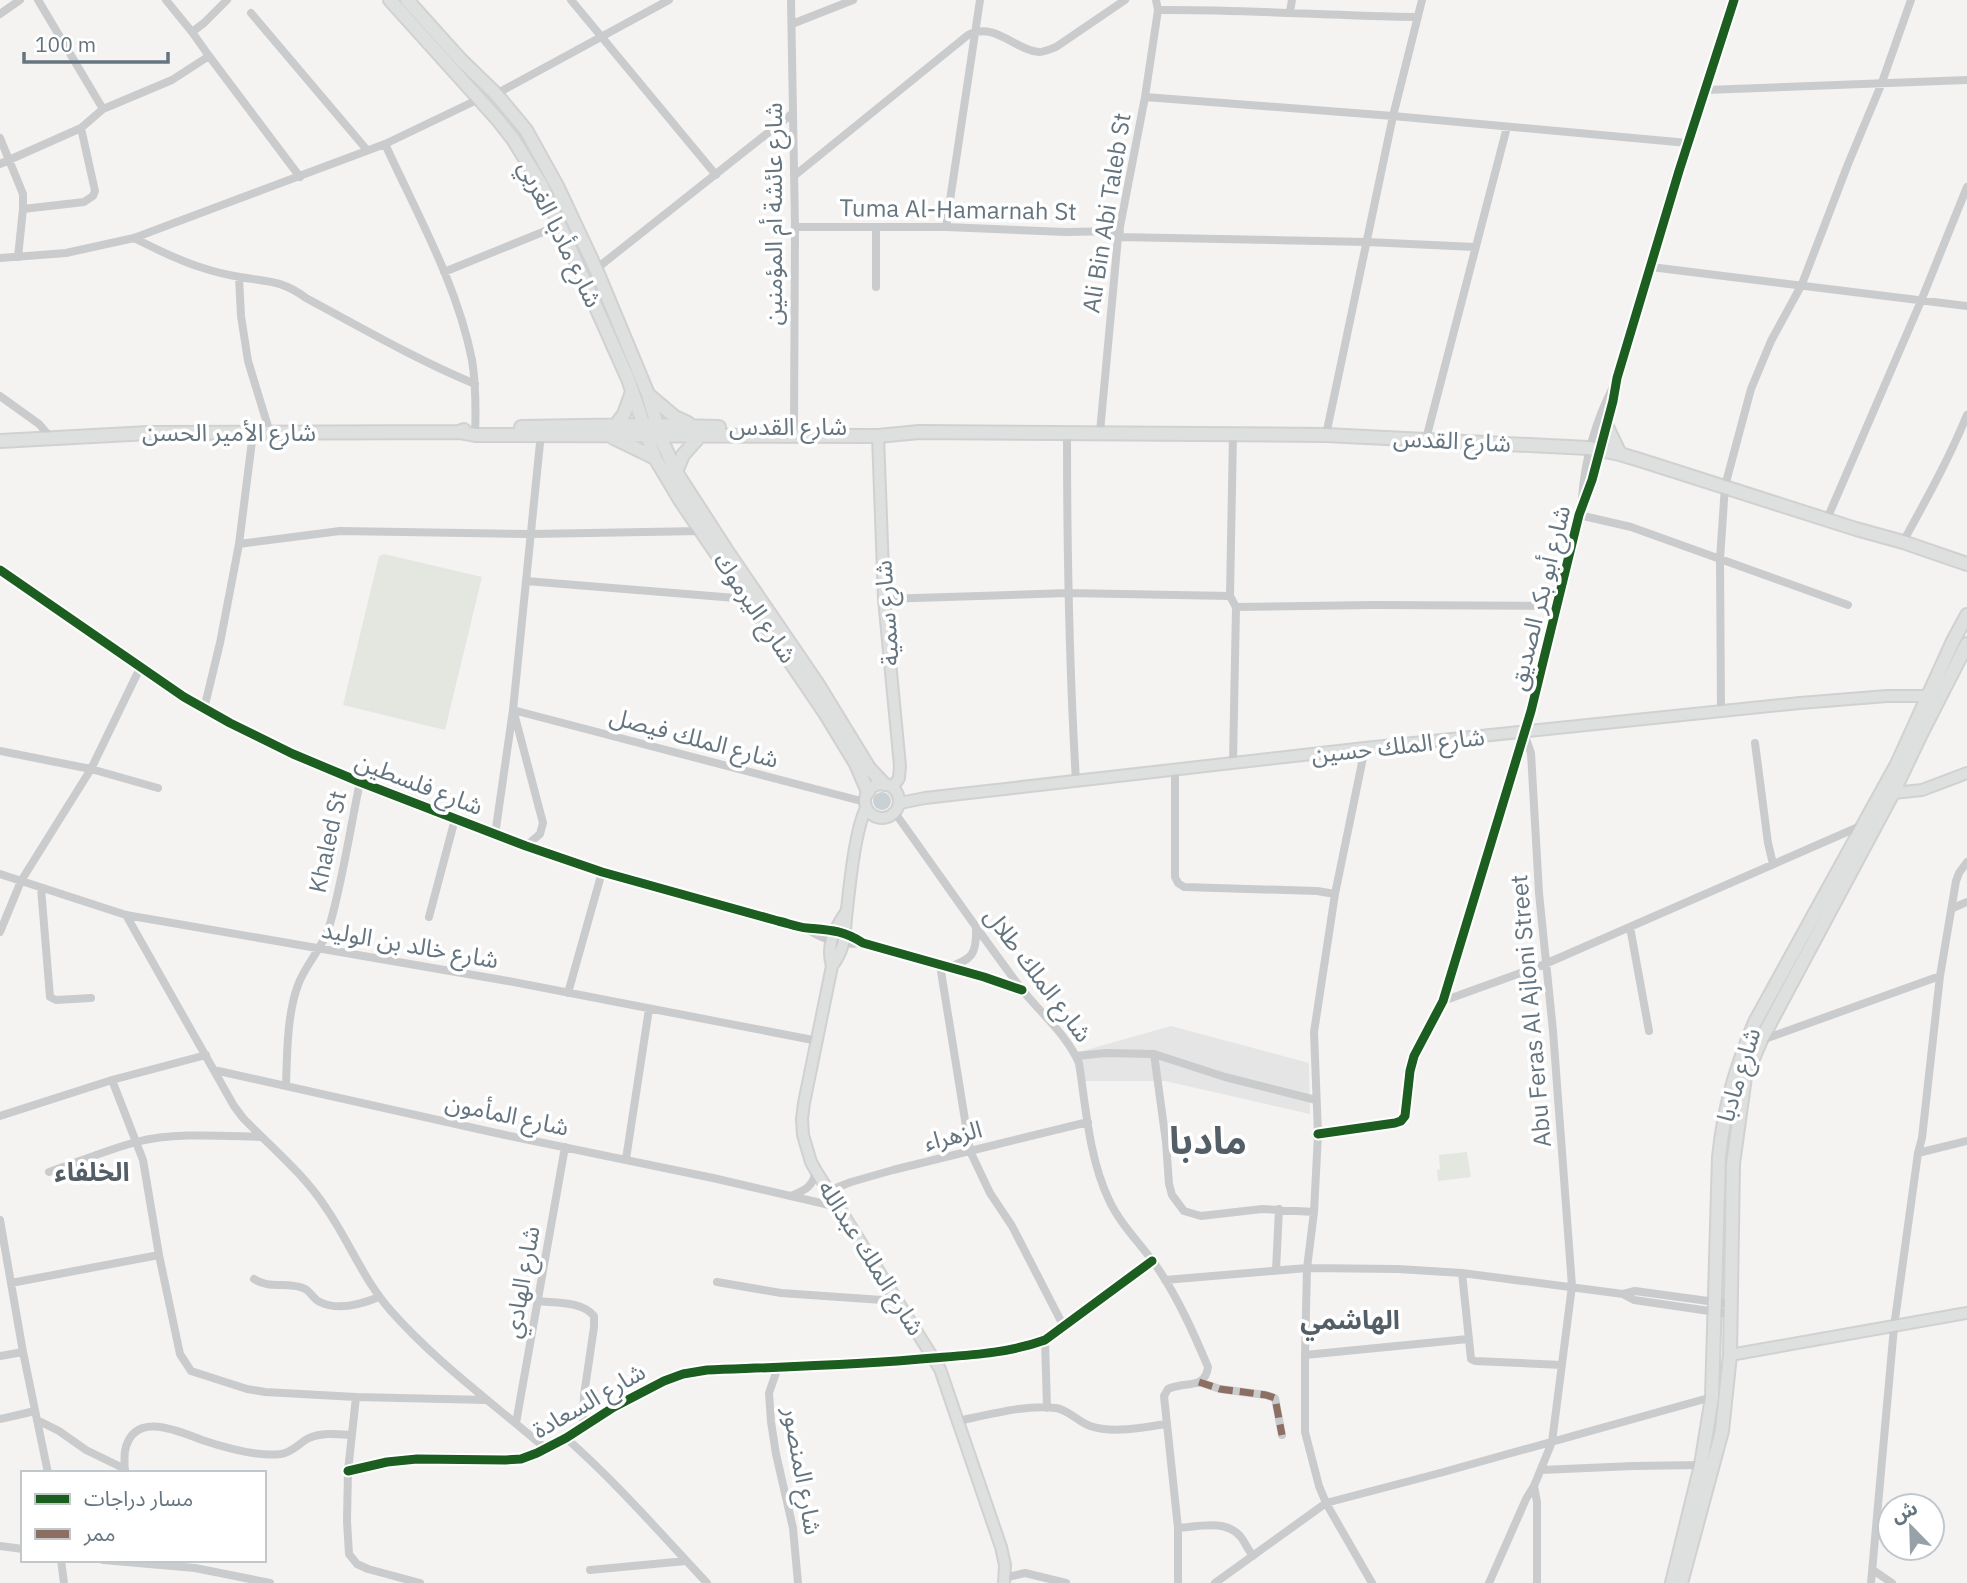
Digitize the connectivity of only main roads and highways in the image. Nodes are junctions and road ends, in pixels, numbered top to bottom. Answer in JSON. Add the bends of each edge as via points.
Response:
{"nodes":[{"id":1,"x":390,"y":0,"type":"edge"},
{"id":2,"x":407,"y":0,"type":"edge"},
{"id":3,"x":632,"y":392,"type":"junction"},
{"id":4,"x":648,"y":394,"type":"junction"},
{"id":5,"x":1607,"y":427,"type":"road end"},
{"id":6,"x":612,"y":430,"type":"junction"},
{"id":7,"x":645,"y":430,"type":"junction"},
{"id":8,"x":659,"y":430,"type":"junction"},
{"id":9,"x":697,"y":431,"type":"junction"},
{"id":10,"x":774,"y":431,"type":"junction"},
{"id":11,"x":878,"y":432,"type":"junction"},
{"id":12,"x":0,"y":441,"type":"edge"},
{"id":13,"x":1620,"y":454,"type":"junction"},
{"id":14,"x":655,"y":458,"type":"junction"},
{"id":15,"x":676,"y":472,"type":"junction"},
{"id":16,"x":1967,"y":564,"type":"edge"},
{"id":17,"x":1967,"y":615,"type":"edge"},
{"id":18,"x":1967,"y":644,"type":"edge"},
{"id":19,"x":1933,"y":696,"type":"junction"},
{"id":20,"x":1967,"y":774,"type":"edge"},
{"id":21,"x":888,"y":785,"type":"junction"},
{"id":22,"x":1894,"y":793,"type":"junction"},
{"id":23,"x":866,"y":801,"type":"junction"},
{"id":24,"x":897,"y":808,"type":"junction"},
{"id":25,"x":846,"y":912,"type":"junction"},
{"id":26,"x":832,"y":966,"type":"junction"},
{"id":27,"x":1967,"y":1313,"type":"edge"},
{"id":28,"x":1730,"y":1355,"type":"junction"},
{"id":29,"x":1001,"y":1581,"type":"edge"},
{"id":30,"x":1672,"y":1583,"type":"edge"},
{"id":31,"x":1681,"y":1583,"type":"edge"}],
"edges":[{"from":1,"to":3,"type":"main road","name":"شارع مأدبا الغربي","via":[[522,153],[560,225]]},
{"from":2,"to":4,"type":"main road","name":"شارع مأدبا الغربي","via":[[526,130],[596,269]]},
{"from":3,"to":6,"type":"main road"},
{"from":3,"to":7,"type":"main road","name":"شارع مأدبا الغربي"},
{"from":4,"to":8,"type":"main road","name":"شارع مأدبا الغربي"},
{"from":4,"to":9,"type":"main road"},
{"from":5,"to":13,"type":"main road"},
{"from":6,"to":7,"type":"main road","name":"شارع الأمير الحسن"},
{"from":6,"to":12,"type":"main road","name":"شارع الأمير الحسن","via":[[149,433]]},
{"from":6,"to":14,"type":"main road"},
{"from":7,"to":8,"type":"main road","name":"شارع الأمير الحسن"},
{"from":7,"to":14,"type":"main road","name":"شارع اليرموك"},
{"from":8,"to":9,"type":"main road","name":"شارع القدس"},
{"from":8,"to":15,"type":"main road","name":"شارع اليرموك"},
{"from":9,"to":10,"type":"main road","name":"شارع القدس"},
{"from":9,"to":15,"type":"main road"},
{"from":10,"to":11,"type":"main road","name":"شارع القدس"},
{"from":10,"to":11,"type":"main road","name":"شارع القدس","via":[[794,427]]},
{"from":11,"to":13,"type":"main road","name":"شارع القدس","via":[[1326,435]]},
{"from":11,"to":21,"type":"main road","name":"شارع سمية","via":[[884,599],[900,766],[899,778]]},
{"from":13,"to":16,"type":"main road","name":"شارع القدس"},
{"from":14,"to":23,"type":"main road","name":"شارع اليرموك","via":[[831,723],[856,764]]},
{"from":15,"to":21,"type":"main road","name":"شارع اليرموك","via":[[869,768]]},
{"from":17,"to":19,"type":"main road","name":"شارع مادبا"},
{"from":18,"to":19,"type":"main road","name":"شارع مادبا"},
{"from":19,"to":22,"type":"main road","name":"شارع مادبا"},
{"from":19,"to":24,"type":"main road","name":"شارع الملك حسين","via":[[1874,697],[1365,748],[925,798]]},
{"from":19,"to":30,"type":"main road","name":"شارع مادبا","via":[[1755,1022],[1731,1085],[1722,1132],[1712,1397],[1701,1465]]},
{"from":20,"to":22,"type":"main road","via":[[1922,790]]},
{"from":21,"to":23,"type":"main road","via":[[875,785]]},
{"from":21,"to":24,"type":"main road","via":[[899,795]]},
{"from":22,"to":28,"type":"main road","name":"شارع مادبا","via":[[1760,1040],[1745,1077],[1733,1164]]},
{"from":23,"to":24,"type":"main road","via":[[869,813],[879,818]]},
{"from":23,"to":25,"type":"main road","name":"شارع الملك عبدالله"},
{"from":25,"to":26,"type":"main road","name":"شارع الملك عبدالله","via":[[845,939]]},
{"from":25,"to":26,"type":"main road","name":"شارع الملك عبدالله","via":[[832,936]]},
{"from":26,"to":29,"type":"main road","name":"شارع الملك عبدالله","via":[[804,1103],[803,1135],[816,1171],[945,1381],[1001,1547],[1005,1564]]},
{"from":27,"to":28,"type":"main road"},
{"from":28,"to":31,"type":"main road","name":"شارع مادبا","via":[[1722,1431]]}]}
